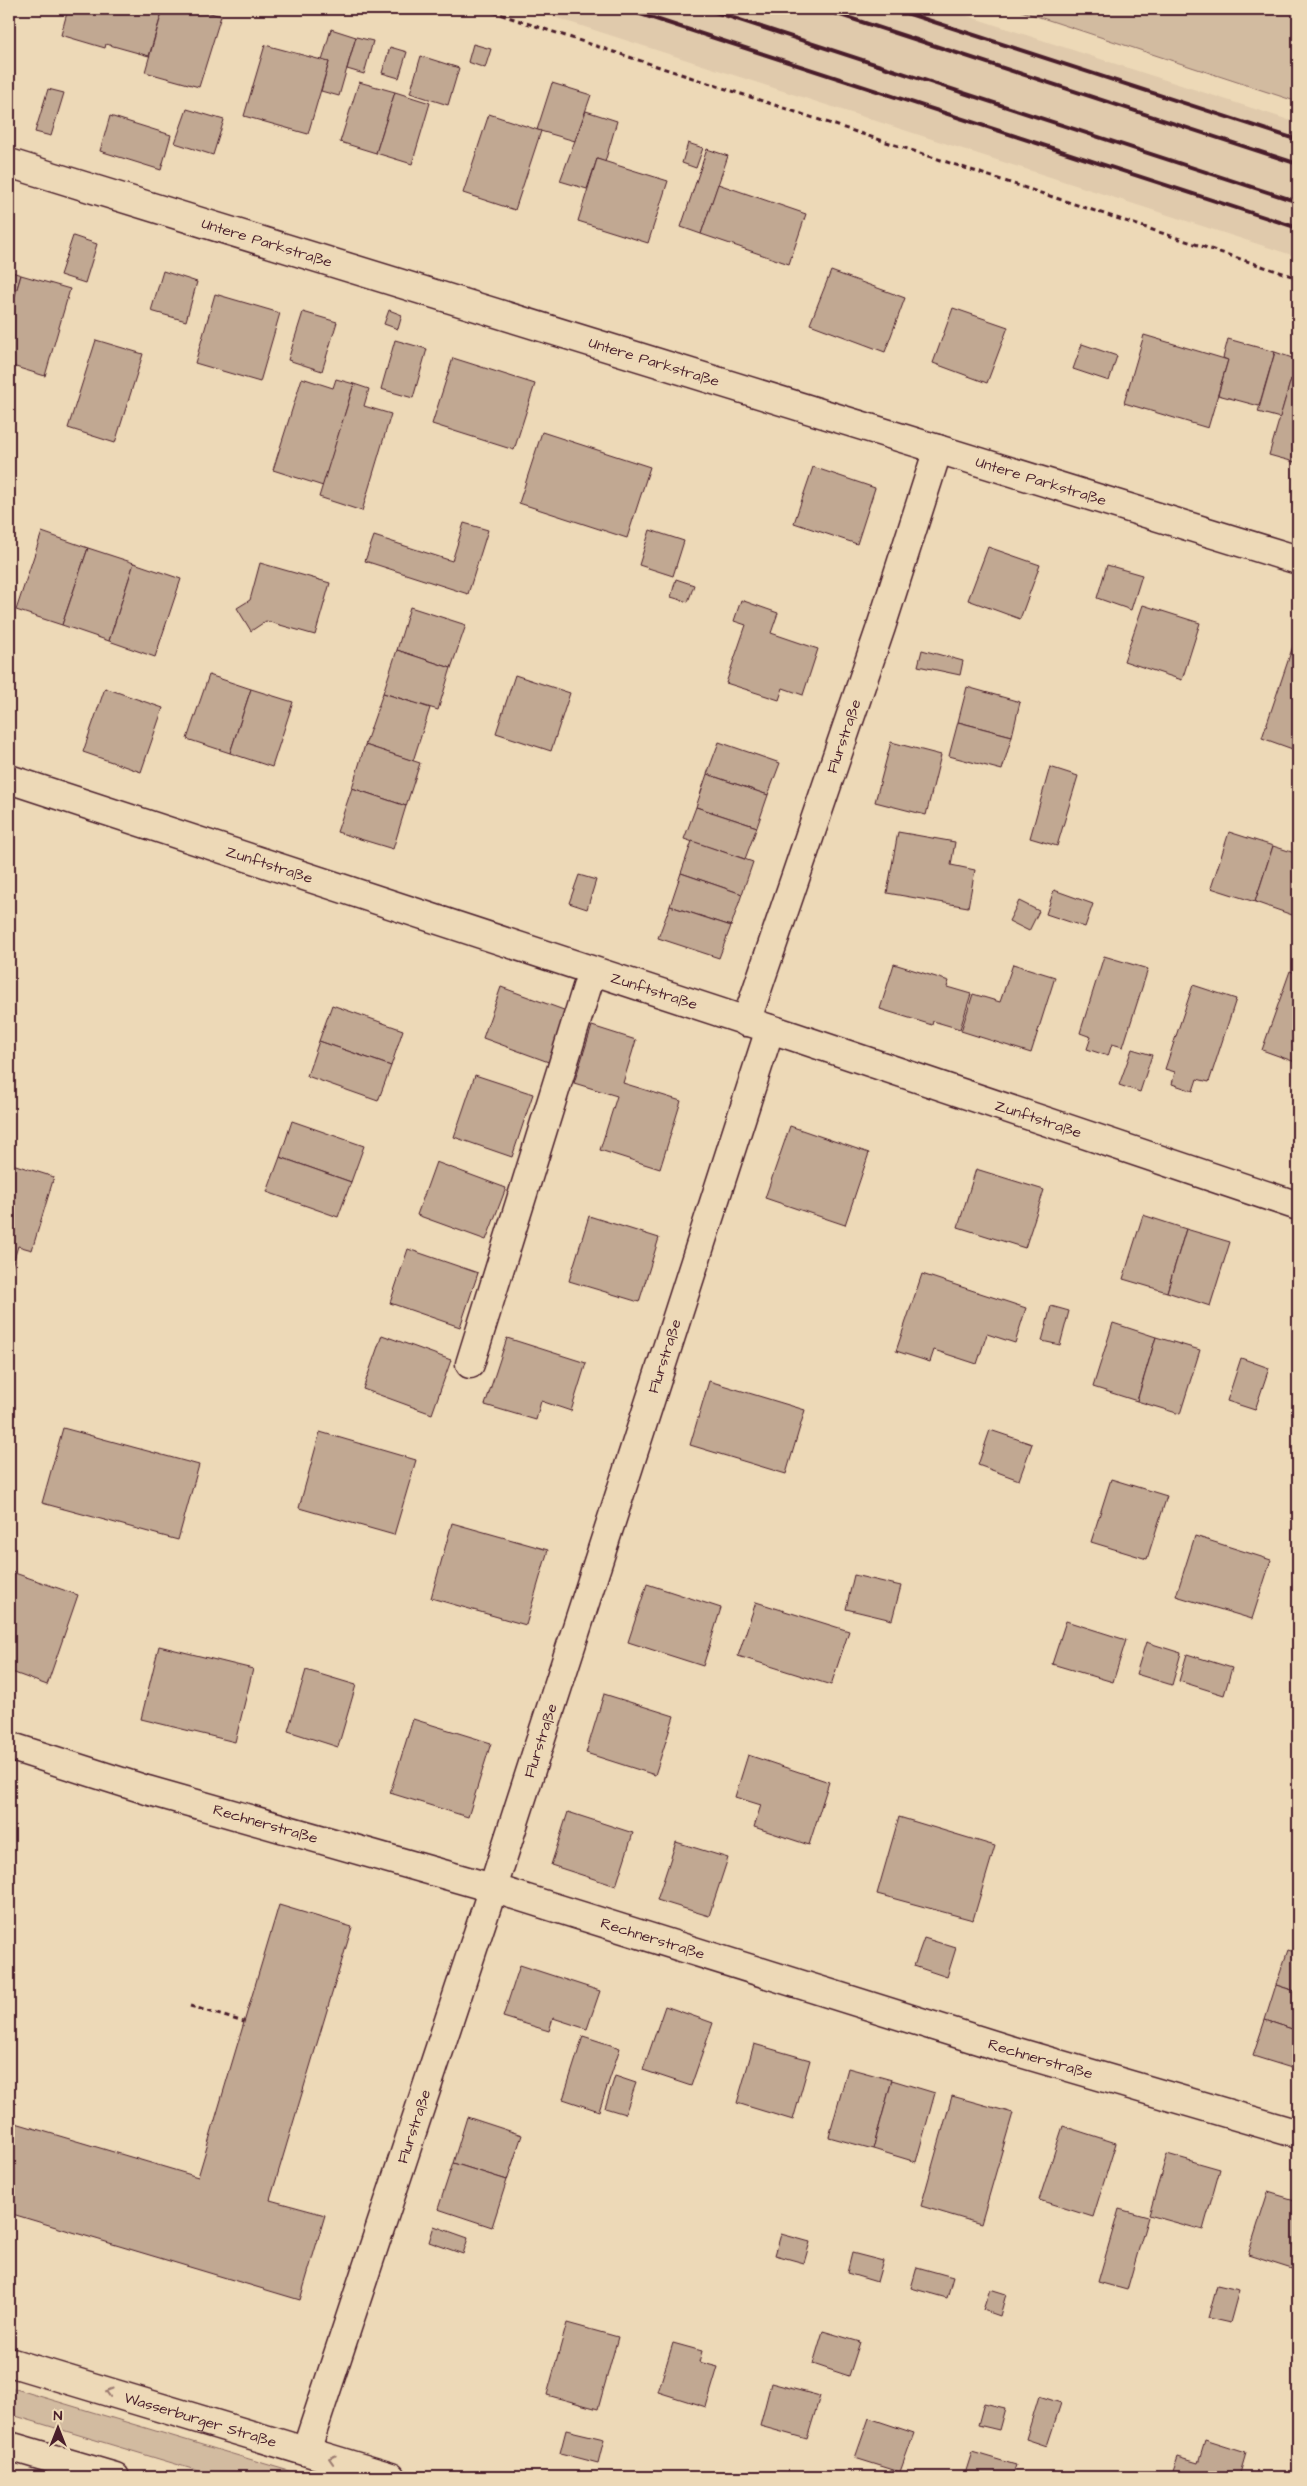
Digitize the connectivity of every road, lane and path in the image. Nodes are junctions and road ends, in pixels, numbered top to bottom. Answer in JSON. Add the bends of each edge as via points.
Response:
{"nodes":[{"id":1,"x":484,"y":9,"type":"edge"},
{"id":2,"x":9,"y":163,"type":"edge"},
{"id":3,"x":1298,"y":278,"type":"edge"},
{"id":4,"x":938,"y":449,"type":"junction"},
{"id":5,"x":1298,"y":560,"type":"edge"},
{"id":6,"x":9,"y":779,"type":"edge"},
{"id":7,"x":592,"y":971,"type":"junction"},
{"id":8,"x":758,"y":1026,"type":"junction"},
{"id":9,"x":1298,"y":1206,"type":"edge"},
{"id":10,"x":470,"y":1364,"type":"dead end"},
{"id":11,"x":9,"y":1746,"type":"edge"},
{"id":12,"x":492,"y":1888,"type":"junction"},
{"id":13,"x":190,"y":2006,"type":"dead end"},
{"id":14,"x":244,"y":2022,"type":"dead end"},
{"id":15,"x":1298,"y":2134,"type":"edge"},
{"id":16,"x":9,"y":2362,"type":"edge"},
{"id":17,"x":9,"y":2446,"type":"edge"},
{"id":18,"x":306,"y":2451,"type":"junction"},
{"id":19,"x":115,"y":2477,"type":"edge"},
{"id":20,"x":391,"y":2477,"type":"edge"}],
"edges":[{"from":1,"to":3,"type":"path"},
{"from":2,"to":4,"type":"street","name":"Untere Parkstraße"},
{"from":4,"to":5,"type":"street","name":"Untere Parkstraße"},
{"from":4,"to":8,"type":"street","name":"Flurstraße"},
{"from":6,"to":7,"type":"street","name":"Zunftstraße"},
{"from":7,"to":8,"type":"street","name":"Zunftstraße"},
{"from":7,"to":10,"type":"street"},
{"from":8,"to":9,"type":"street","name":"Zunftstraße"},
{"from":8,"to":12,"type":"street","name":"Flurstraße"},
{"from":11,"to":12,"type":"street","name":"Rechnerstraße","via":[[147,1790]]},
{"from":12,"to":15,"type":"street","name":"Rechnerstraße","via":[[1007,2049]]},
{"from":12,"to":18,"type":"street","name":"Flurstraße"},
{"from":13,"to":14,"type":"path"},
{"from":18,"to":16,"type":"street","name":"Wasserburger Straße","one_way":true},
{"from":17,"to":19,"type":"street"},
{"from":20,"to":18,"type":"street","name":"Wasserburger Straße","one_way":true}]}
